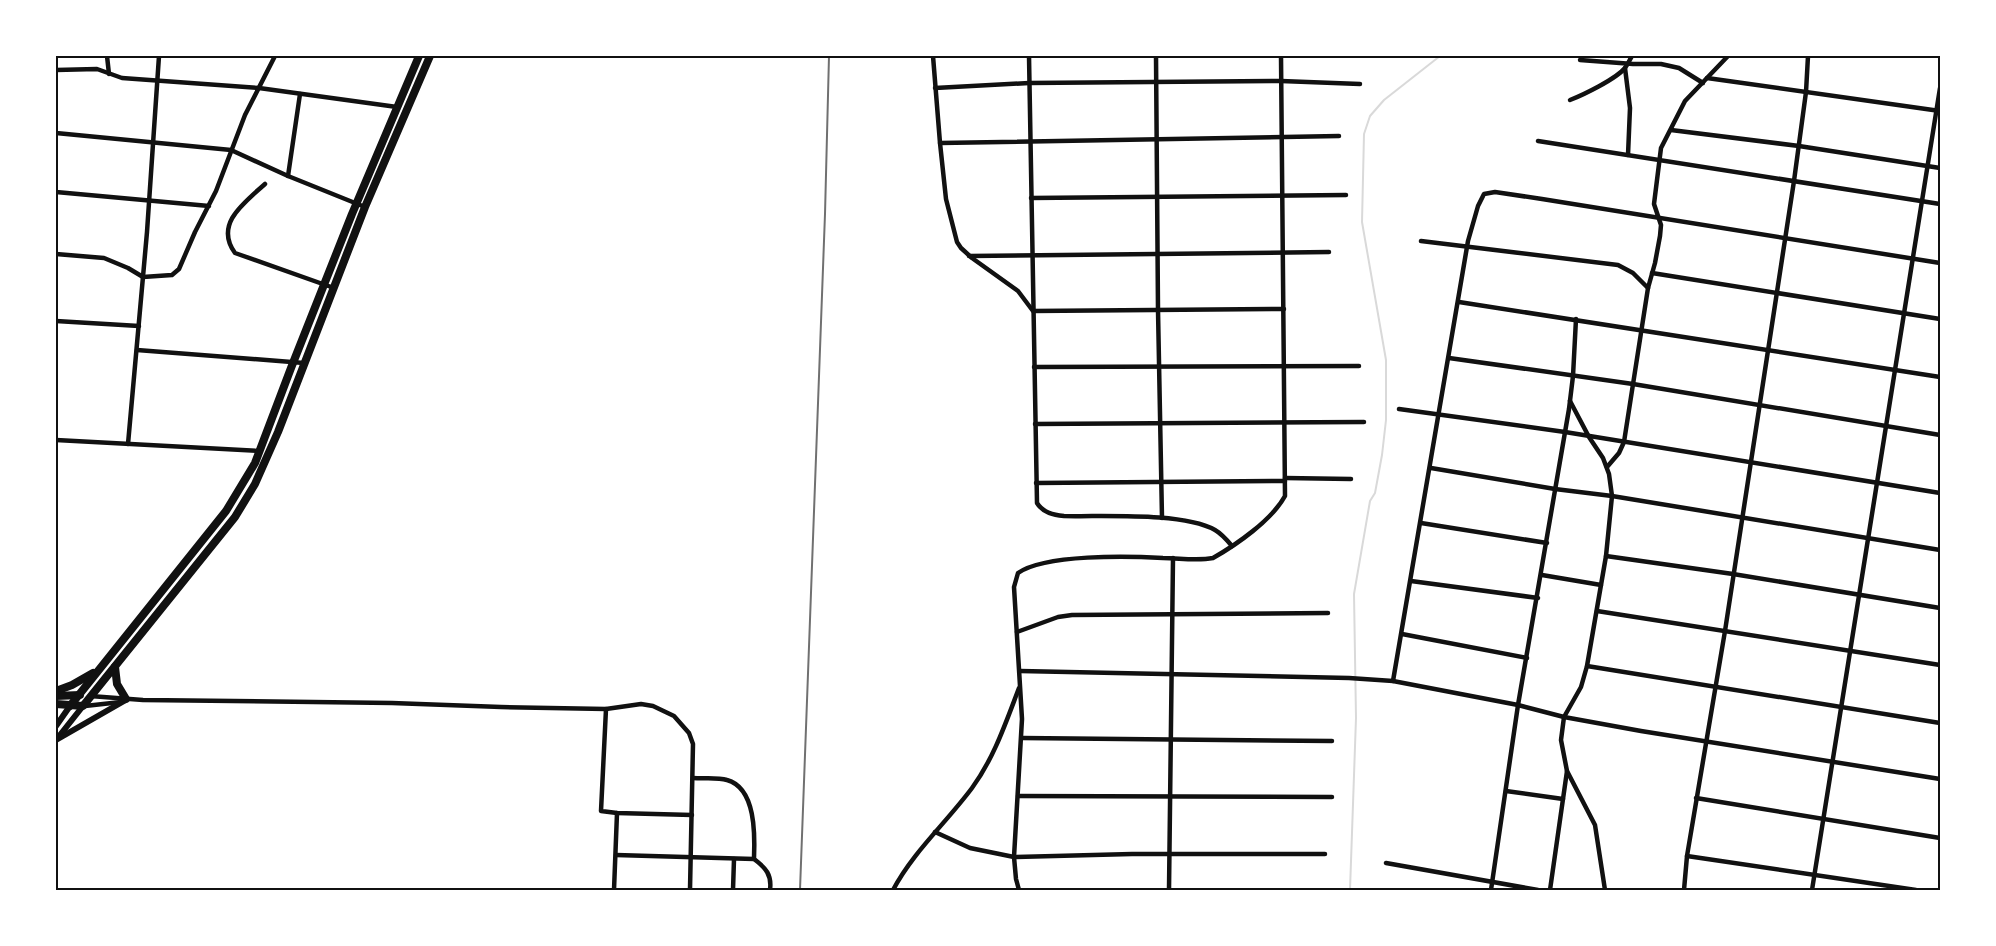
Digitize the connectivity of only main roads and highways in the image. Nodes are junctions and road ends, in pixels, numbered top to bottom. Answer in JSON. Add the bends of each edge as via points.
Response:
{"nodes":[{"id":1,"x":419,"y":56,"type":"edge"},
{"id":2,"x":430,"y":56,"type":"edge"},
{"id":3,"x":361,"y":206,"type":"junction"},
{"id":4,"x":271,"y":423,"type":"junction"},
{"id":5,"x":280,"y":425,"type":"junction"},
{"id":6,"x":215,"y":525,"type":"junction"},
{"id":7,"x":223,"y":532,"type":"junction"},
{"id":8,"x":144,"y":615,"type":"junction"},
{"id":9,"x":152,"y":622,"type":"junction"},
{"id":10,"x":115,"y":667,"type":"junction"},
{"id":11,"x":97,"y":671,"type":"junction"},
{"id":12,"x":56,"y":691,"type":"edge"},
{"id":13,"x":78,"y":695,"type":"junction"},
{"id":14,"x":56,"y":696,"type":"edge"},
{"id":15,"x":90,"y":696,"type":"junction"},
{"id":16,"x":125,"y":700,"type":"joint"},
{"id":17,"x":56,"y":704,"type":"edge"},
{"id":18,"x":70,"y":706,"type":"junction"},
{"id":19,"x":83,"y":706,"type":"junction"},
{"id":20,"x":56,"y":726,"type":"edge"},
{"id":21,"x":56,"y":740,"type":"edge"}],
"edges":[{"from":1,"to":3,"type":"highway"},
{"from":2,"to":3,"type":"highway"},
{"from":3,"to":4,"type":"highway"},
{"from":3,"to":5,"type":"highway","via":[[334,288]]},
{"from":4,"to":5,"type":"highway"},
{"from":4,"to":6,"type":"highway","via":[[239,493]]},
{"from":5,"to":7,"type":"highway","via":[[255,484]]},
{"from":6,"to":7,"type":"highway"},
{"from":6,"to":8,"type":"highway"},
{"from":7,"to":9,"type":"highway"},
{"from":8,"to":9,"type":"highway"},
{"from":8,"to":11,"type":"highway"},
{"from":9,"to":10,"type":"highway"},
{"from":10,"to":15,"type":"highway"},
{"from":10,"to":16,"type":"highway","via":[[117,684]]},
{"from":11,"to":12,"type":"highway"},
{"from":11,"to":13,"type":"highway"},
{"from":13,"to":14,"type":"highway"},
{"from":13,"to":15,"type":"highway"},
{"from":13,"to":18,"type":"highway"},
{"from":15,"to":19,"type":"highway"},
{"from":16,"to":21,"type":"main road"},
{"from":17,"to":18,"type":"highway"},
{"from":18,"to":19,"type":"highway"},
{"from":18,"to":20,"type":"main road"},
{"from":19,"to":21,"type":"main road"}]}
